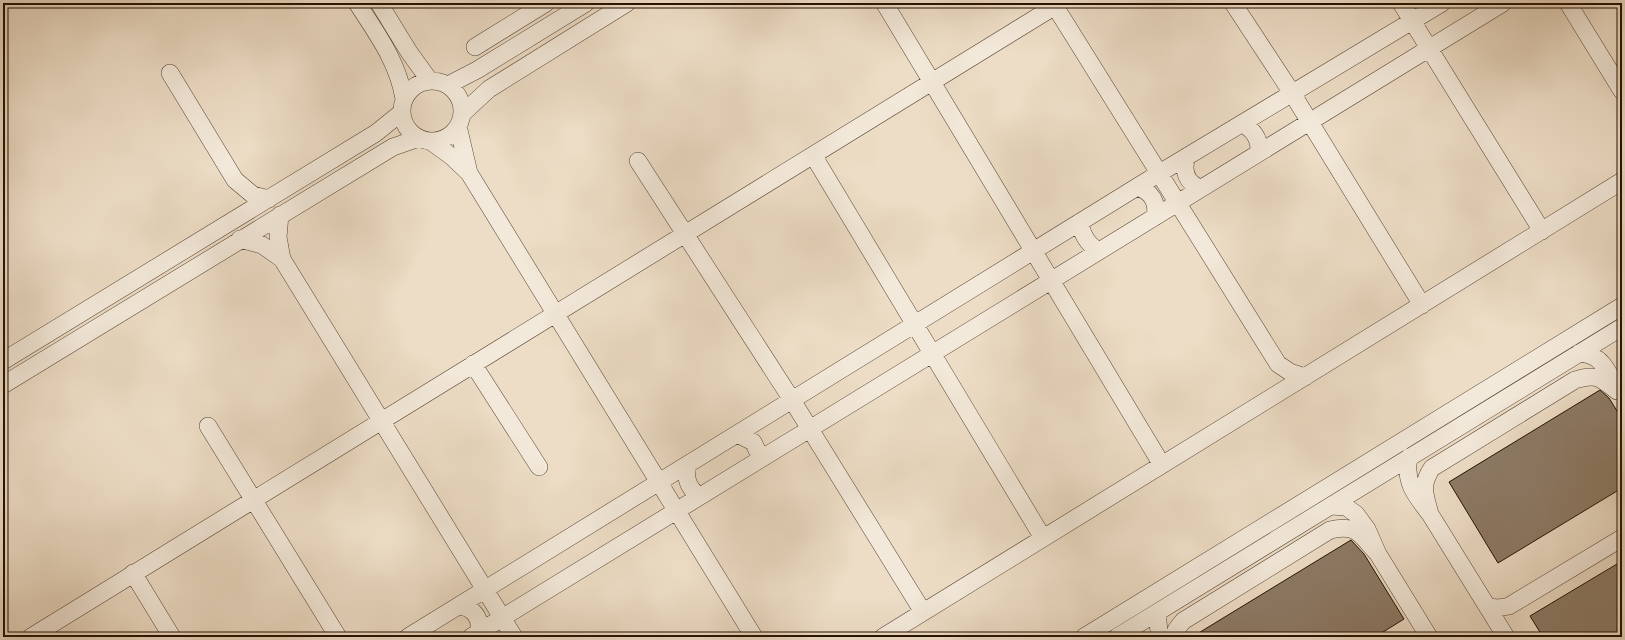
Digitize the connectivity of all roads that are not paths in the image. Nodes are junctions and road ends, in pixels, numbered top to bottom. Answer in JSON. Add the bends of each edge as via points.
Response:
{"nodes":[{"id":1,"x":357,"y":3,"type":"edge"},
{"id":2,"x":379,"y":3,"type":"edge"},
{"id":3,"x":546,"y":3,"type":"edge"},
{"id":4,"x":586,"y":3,"type":"edge"},
{"id":5,"x":627,"y":3,"type":"edge"},
{"id":6,"x":1233,"y":3,"type":"edge"},
{"id":7,"x":1401,"y":3,"type":"edge"},
{"id":8,"x":1442,"y":3,"type":"edge"},
{"id":9,"x":1503,"y":3,"type":"edge"},
{"id":10,"x":1568,"y":3,"type":"edge"},
{"id":11,"x":886,"y":4,"type":"edge"},
{"id":12,"x":1056,"y":4,"type":"edge"},
{"id":13,"x":1412,"y":21,"type":"junction"},
{"id":14,"x":475,"y":47,"type":"dead end"},
{"id":15,"x":1429,"y":48,"type":"junction"},
{"id":16,"x":170,"y":73,"type":"dead end"},
{"id":17,"x":430,"y":81,"type":"junction"},
{"id":18,"x":932,"y":82,"type":"junction"},
{"id":19,"x":448,"y":85,"type":"junction"},
{"id":20,"x":1622,"y":91,"type":"edge"},
{"id":21,"x":1292,"y":93,"type":"junction"},
{"id":22,"x":403,"y":106,"type":"junction"},
{"id":23,"x":460,"y":120,"type":"junction"},
{"id":24,"x":1310,"y":121,"type":"junction"},
{"id":25,"x":1242,"y":124,"type":"junction"},
{"id":26,"x":424,"y":139,"type":"junction"},
{"id":27,"x":1258,"y":153,"type":"junction"},
{"id":28,"x":813,"y":155,"type":"junction"},
{"id":29,"x":1186,"y":157,"type":"junction"},
{"id":30,"x":638,"y":161,"type":"dead end"},
{"id":31,"x":469,"y":173,"type":"junction"},
{"id":32,"x":1158,"y":174,"type":"junction"},
{"id":33,"x":235,"y":180,"type":"junction"},
{"id":34,"x":1622,"y":181,"type":"edge"},
{"id":35,"x":1137,"y":187,"type":"junction"},
{"id":36,"x":1200,"y":188,"type":"junction"},
{"id":37,"x":269,"y":198,"type":"junction"},
{"id":38,"x":1176,"y":203,"type":"junction"},
{"id":39,"x":280,"y":215,"type":"junction"},
{"id":40,"x":1155,"y":216,"type":"junction"},
{"id":41,"x":237,"y":217,"type":"junction"},
{"id":42,"x":1080,"y":222,"type":"junction"},
{"id":43,"x":1542,"y":231,"type":"junction"},
{"id":44,"x":686,"y":233,"type":"junction"},
{"id":45,"x":240,"y":239,"type":"junction"},
{"id":46,"x":1034,"y":251,"type":"junction"},
{"id":47,"x":1099,"y":251,"type":"junction"},
{"id":48,"x":282,"y":259,"type":"junction"},
{"id":49,"x":1051,"y":280,"type":"junction"},
{"id":50,"x":1422,"y":305,"type":"junction"},
{"id":51,"x":1622,"y":306,"type":"edge"},
{"id":52,"x":555,"y":313,"type":"junction"},
{"id":53,"x":916,"y":324,"type":"junction"},
{"id":54,"x":1622,"y":327,"type":"edge"},
{"id":55,"x":933,"y":352,"type":"junction"},
{"id":56,"x":1579,"y":353,"type":"junction"},
{"id":57,"x":3,"y":361,"type":"edge"},
{"id":58,"x":473,"y":364,"type":"junction"},
{"id":59,"x":1278,"y":364,"type":"junction"},
{"id":60,"x":1305,"y":377,"type":"junction"},
{"id":61,"x":3,"y":385,"type":"edge"},
{"id":62,"x":1280,"y":393,"type":"junction"},
{"id":63,"x":1620,"y":395,"type":"edge"},
{"id":64,"x":792,"y":400,"type":"junction"},
{"id":65,"x":381,"y":420,"type":"junction"},
{"id":66,"x":208,"y":426,"type":"dead end"},
{"id":67,"x":809,"y":428,"type":"junction"},
{"id":68,"x":737,"y":434,"type":"junction"},
{"id":69,"x":761,"y":458,"type":"junction"},
{"id":70,"x":1409,"y":458,"type":"junction"},
{"id":71,"x":687,"y":465,"type":"junction"},
{"id":72,"x":1162,"y":465,"type":"junction"},
{"id":73,"x":539,"y":467,"type":"dead end"},
{"id":74,"x":659,"y":482,"type":"junction"},
{"id":75,"x":699,"y":496,"type":"junction"},
{"id":76,"x":253,"y":499,"type":"junction"},
{"id":77,"x":1331,"y":506,"type":"junction"},
{"id":78,"x":676,"y":510,"type":"junction"},
{"id":79,"x":1430,"y":514,"type":"junction"},
{"id":80,"x":1043,"y":538,"type":"junction"},
{"id":81,"x":1622,"y":538,"type":"edge"},
{"id":82,"x":1378,"y":554,"type":"junction"},
{"id":83,"x":133,"y":574,"type":"junction"},
{"id":84,"x":485,"y":589,"type":"junction"},
{"id":85,"x":458,"y":606,"type":"junction"},
{"id":86,"x":1488,"y":607,"type":"junction"},
{"id":87,"x":923,"y":612,"type":"junction"},
{"id":88,"x":1157,"y":613,"type":"junction"},
{"id":89,"x":502,"y":618,"type":"junction"},
{"id":90,"x":475,"y":634,"type":"edge"},
{"id":91,"x":31,"y":637,"type":"edge"},
{"id":92,"x":172,"y":637,"type":"edge"},
{"id":93,"x":338,"y":637,"type":"edge"},
{"id":94,"x":409,"y":637,"type":"edge"},
{"id":95,"x":514,"y":637,"type":"edge"},
{"id":96,"x":754,"y":637,"type":"edge"},
{"id":97,"x":883,"y":637,"type":"edge"},
{"id":98,"x":1084,"y":637,"type":"edge"},
{"id":99,"x":1117,"y":637,"type":"edge"},
{"id":100,"x":1162,"y":637,"type":"edge"},
{"id":101,"x":1176,"y":637,"type":"edge"},
{"id":102,"x":1429,"y":637,"type":"edge"},
{"id":103,"x":1506,"y":637,"type":"edge"}],
"edges":[{"from":1,"to":22,"type":"street","via":[[392,58],[402,85]]},
{"from":2,"to":17,"type":"street"},
{"from":3,"to":14,"type":"street"},
{"from":4,"to":19,"type":"street"},
{"from":5,"to":23,"type":"street","via":[[489,89]]},
{"from":6,"to":21,"type":"street"},
{"from":7,"to":13,"type":"street"},
{"from":8,"to":13,"type":"street"},
{"from":9,"to":15,"type":"street"},
{"from":10,"to":20,"type":"street"},
{"from":11,"to":18,"type":"street"},
{"from":12,"to":18,"type":"street"},
{"from":12,"to":32,"type":"street"},
{"from":13,"to":15,"type":"street"},
{"from":13,"to":21,"type":"street"},
{"from":15,"to":24,"type":"street"},
{"from":15,"to":43,"type":"street"},
{"from":16,"to":33,"type":"street"},
{"from":17,"to":19,"type":"street"},
{"from":17,"to":22,"type":"street","via":[[411,89]]},
{"from":18,"to":28,"type":"street"},
{"from":18,"to":46,"type":"street"},
{"from":19,"to":23,"type":"street","via":[[456,92],[461,102]]},
{"from":21,"to":24,"type":"street"},
{"from":21,"to":25,"type":"street"},
{"from":22,"to":26,"type":"street","via":[[404,122],[410,131]]},
{"from":22,"to":37,"type":"street","via":[[376,133]]},
{"from":23,"to":26,"type":"street","via":[[451,134],[441,139]]},
{"from":23,"to":31,"type":"street","via":[[462,150]]},
{"from":24,"to":27,"type":"street"},
{"from":24,"to":50,"type":"street"},
{"from":25,"to":27,"type":"street","via":[[1255,134],[1259,146]]},
{"from":25,"to":29,"type":"street"},
{"from":26,"to":31,"type":"street","via":[[451,156]]},
{"from":26,"to":39,"type":"street","via":[[393,147]]},
{"from":27,"to":36,"type":"street"},
{"from":28,"to":44,"type":"street"},
{"from":28,"to":53,"type":"street"},
{"from":29,"to":32,"type":"street"},
{"from":29,"to":36,"type":"street","via":[[1186,174],[1191,183]]},
{"from":30,"to":44,"type":"street"},
{"from":31,"to":52,"type":"street"},
{"from":32,"to":35,"type":"street"},
{"from":32,"to":38,"type":"street"},
{"from":33,"to":37,"type":"street","via":[[253,195]]},
{"from":33,"to":41,"type":"street"},
{"from":34,"to":43,"type":"street"},
{"from":35,"to":40,"type":"street","via":[[1152,197],[1156,208]]},
{"from":35,"to":42,"type":"street"},
{"from":36,"to":38,"type":"street"},
{"from":37,"to":41,"type":"street"},
{"from":38,"to":40,"type":"street"},
{"from":38,"to":59,"type":"street"},
{"from":39,"to":45,"type":"street"},
{"from":39,"to":48,"type":"street","via":[[278,237]]},
{"from":40,"to":47,"type":"street"},
{"from":41,"to":57,"type":"street"},
{"from":42,"to":46,"type":"street"},
{"from":42,"to":47,"type":"street","via":[[1084,236]]},
{"from":43,"to":50,"type":"street"},
{"from":44,"to":52,"type":"street"},
{"from":44,"to":64,"type":"street"},
{"from":45,"to":48,"type":"street","via":[[262,245]]},
{"from":45,"to":61,"type":"street"},
{"from":46,"to":49,"type":"street"},
{"from":46,"to":53,"type":"street"},
{"from":47,"to":49,"type":"street"},
{"from":48,"to":65,"type":"street"},
{"from":49,"to":55,"type":"street"},
{"from":49,"to":72,"type":"street"},
{"from":50,"to":60,"type":"street"},
{"from":51,"to":98,"type":"street"},
{"from":52,"to":58,"type":"street"},
{"from":52,"to":74,"type":"street"},
{"from":53,"to":55,"type":"street"},
{"from":53,"to":64,"type":"street"},
{"from":54,"to":56,"type":"street"},
{"from":55,"to":67,"type":"street"},
{"from":55,"to":80,"type":"street"},
{"from":56,"to":63,"type":"street","via":[[1594,356],[1602,362]]},
{"from":56,"to":70,"type":"street"},
{"from":58,"to":65,"type":"street"},
{"from":58,"to":73,"type":"street"},
{"from":59,"to":60,"type":"street","via":[[1290,372]]},
{"from":59,"to":62,"type":"street"},
{"from":60,"to":62,"type":"street"},
{"from":62,"to":72,"type":"street"},
{"from":63,"to":79,"type":"street","via":[[1599,377],[1589,375],[1575,380],[1432,468],[1425,478],[1423,489]]},
{"from":64,"to":67,"type":"street"},
{"from":64,"to":68,"type":"street"},
{"from":65,"to":76,"type":"street"},
{"from":65,"to":84,"type":"street"},
{"from":66,"to":76,"type":"street"},
{"from":67,"to":69,"type":"street"},
{"from":67,"to":87,"type":"street"},
{"from":68,"to":69,"type":"street","via":[[753,442]]},
{"from":68,"to":71,"type":"street"},
{"from":69,"to":75,"type":"street"},
{"from":70,"to":77,"type":"street"},
{"from":70,"to":79,"type":"street","via":[[1409,483]]},
{"from":71,"to":74,"type":"street"},
{"from":71,"to":75,"type":"street","via":[[686,478]]},
{"from":72,"to":80,"type":"street"},
{"from":74,"to":78,"type":"street"},
{"from":74,"to":84,"type":"street"},
{"from":75,"to":78,"type":"street"},
{"from":76,"to":83,"type":"street"},
{"from":76,"to":93,"type":"street"},
{"from":77,"to":82,"type":"street","via":[[1346,507],[1356,514],[1367,529]]},
{"from":77,"to":88,"type":"street"},
{"from":78,"to":89,"type":"street"},
{"from":78,"to":96,"type":"street"},
{"from":79,"to":86,"type":"street"},
{"from":80,"to":87,"type":"street"},
{"from":81,"to":86,"type":"street","via":[[1509,606]]},
{"from":82,"to":101,"type":"street","via":[[1355,529],[1343,526],[1330,530],[1183,621],[1176,630]]},
{"from":82,"to":102,"type":"street"},
{"from":83,"to":91,"type":"street"},
{"from":83,"to":92,"type":"street"},
{"from":84,"to":85,"type":"street"},
{"from":84,"to":89,"type":"street"},
{"from":85,"to":90,"type":"street","via":[[470,609],[480,622]]},
{"from":85,"to":94,"type":"street"},
{"from":86,"to":103,"type":"street"},
{"from":87,"to":97,"type":"street"},
{"from":88,"to":99,"type":"street"},
{"from":88,"to":100,"type":"street"},
{"from":89,"to":90,"type":"street"},
{"from":89,"to":95,"type":"street"}]}
